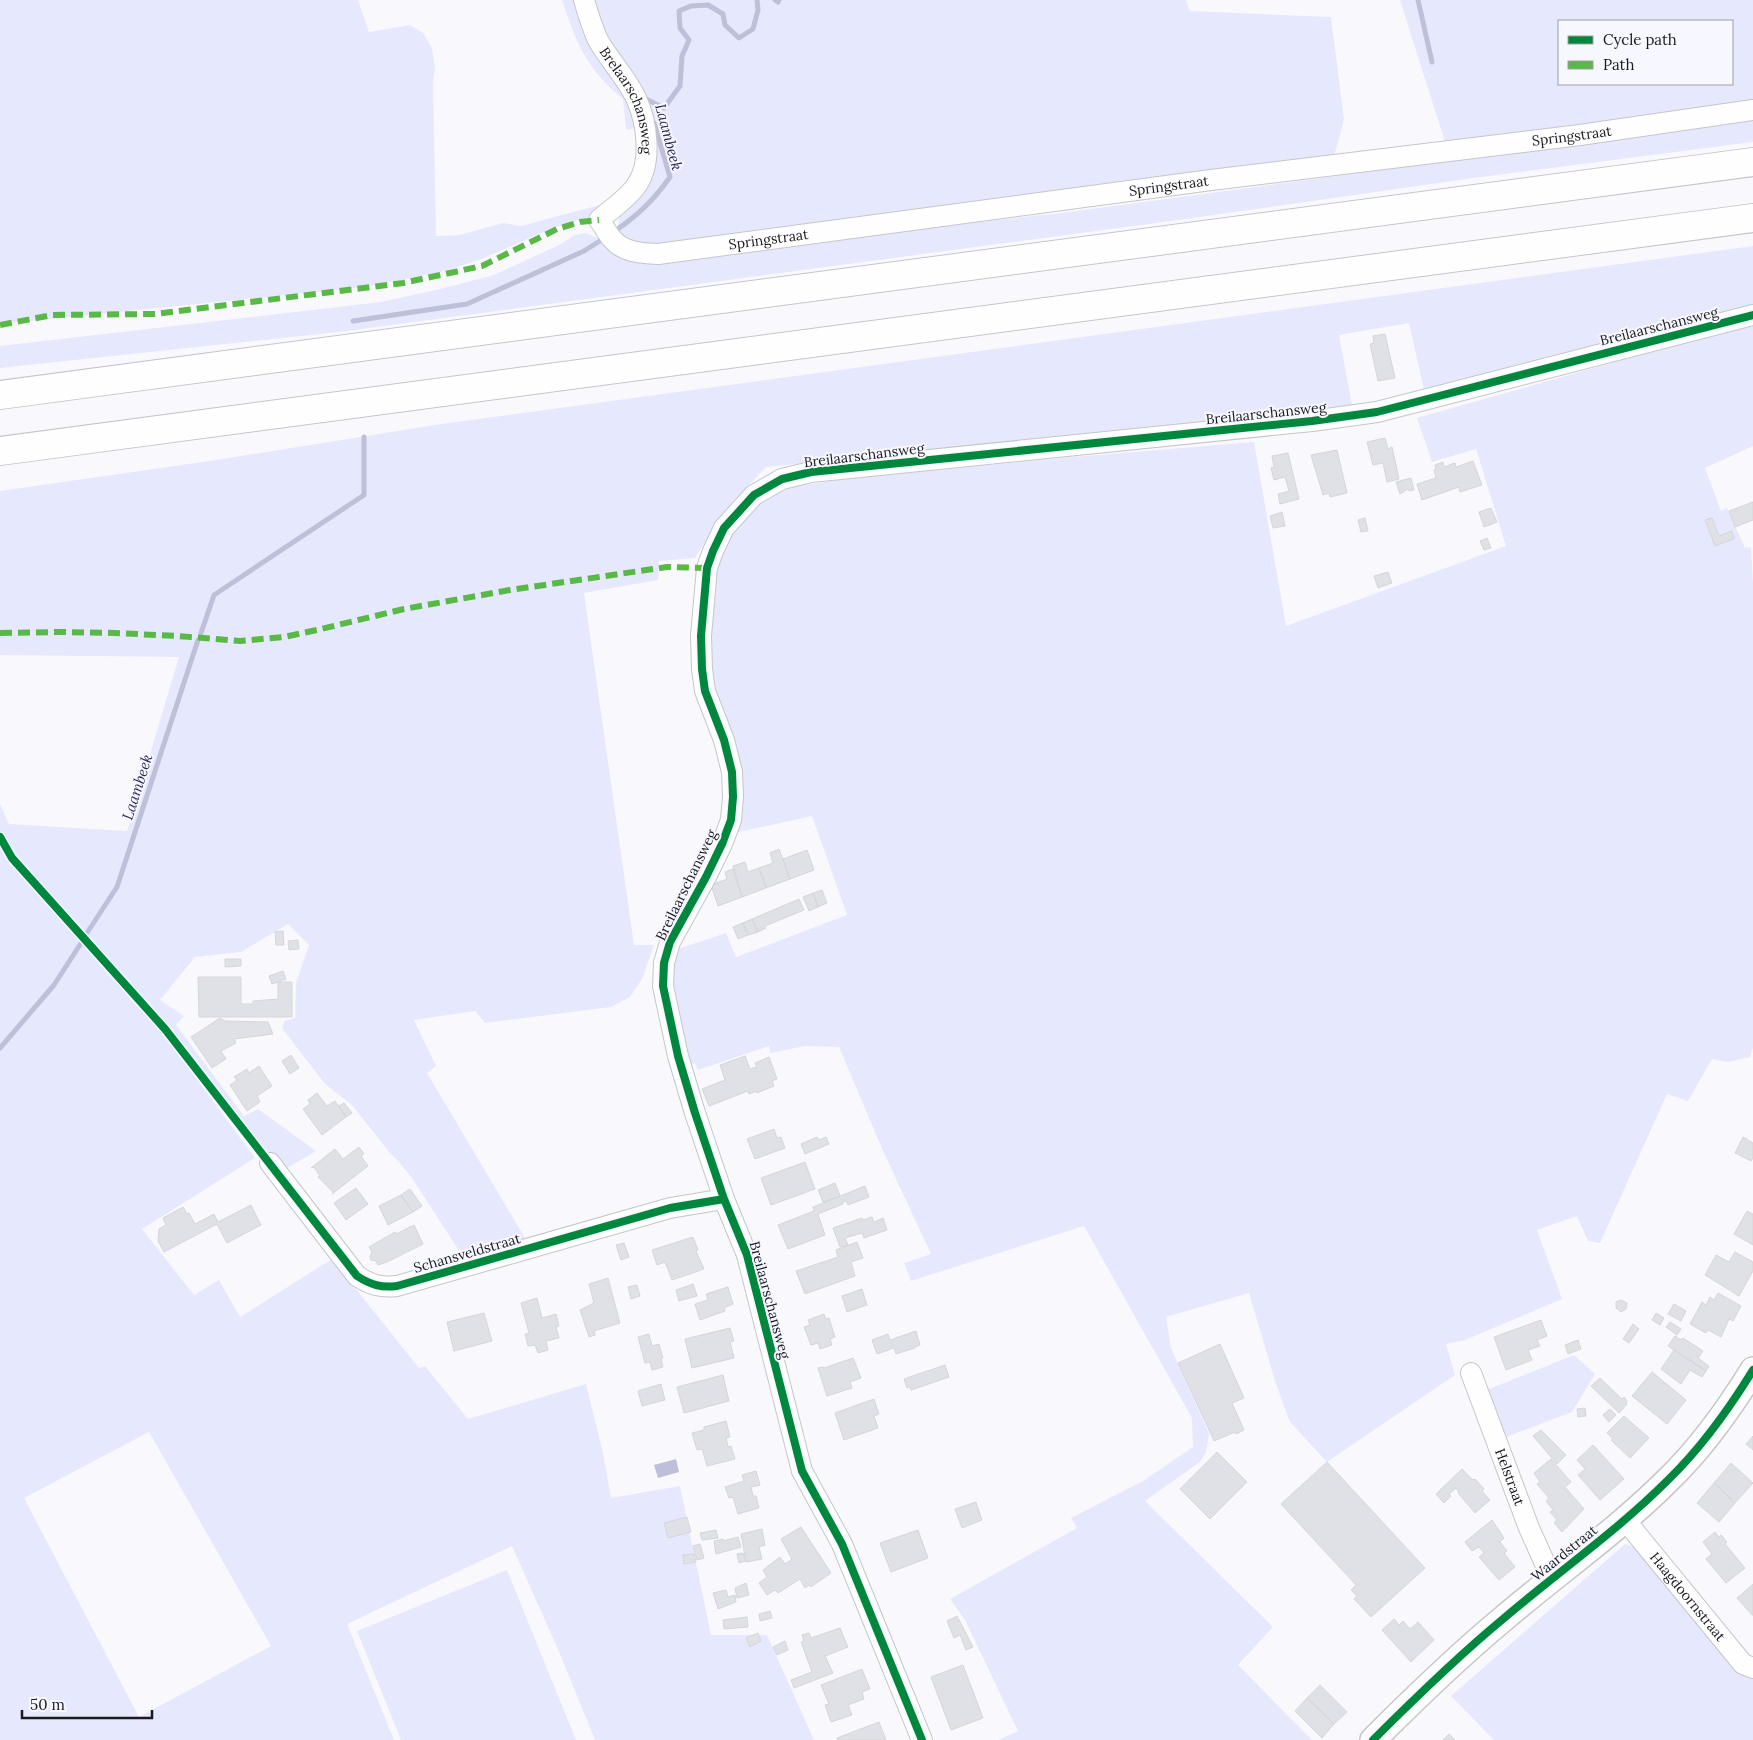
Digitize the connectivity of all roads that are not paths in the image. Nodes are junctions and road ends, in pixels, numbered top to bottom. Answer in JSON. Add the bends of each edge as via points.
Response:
{"nodes":[{"id":1,"x":584,"y":0,"type":"edge"},
{"id":2,"x":1753,"y":110,"type":"edge"},
{"id":3,"x":1753,"y":162,"type":"edge"},
{"id":4,"x":1753,"y":218,"type":"edge"},
{"id":5,"x":599,"y":220,"type":"joint"},
{"id":6,"x":1753,"y":315,"type":"edge"},
{"id":7,"x":0,"y":395,"type":"edge"},
{"id":8,"x":0,"y":451,"type":"edge"},
{"id":9,"x":270,"y":1163,"type":"dead end"},
{"id":10,"x":724,"y":1199,"type":"junction"},
{"id":11,"x":1753,"y":1370,"type":"edge"},
{"id":12,"x":1471,"y":1373,"type":"dead end"},
{"id":13,"x":1625,"y":1520,"type":"junction"},
{"id":14,"x":1552,"y":1579,"type":"junction"},
{"id":15,"x":1753,"y":1668,"type":"edge"},
{"id":16,"x":922,"y":1740,"type":"edge"},
{"id":17,"x":1373,"y":1740,"type":"edge"}],
"edges":[{"from":1,"to":5,"type":"street","name":"Brelaarschansweg","via":[[599,42],[636,98],[646,140],[645,170],[636,187]]},
{"from":2,"to":5,"type":"street","name":"Springstraat","via":[[658,254],[627,250],[612,240]]},
{"from":3,"to":7,"type":"highway"},
{"from":4,"to":8,"type":"highway"},
{"from":6,"to":10,"type":"street","name":"Breilaarschansweg","via":[[1377,412],[811,472],[782,479],[754,495],[724,528],[712,551],[707,568],[701,636],[705,691],[724,740],[732,772],[731,820],[710,868],[670,942],[664,963],[663,986],[678,1056]]},
{"from":9,"to":10,"type":"street","name":"Schansveldstraat","via":[[358,1276],[368,1284],[384,1288],[670,1208]]},
{"from":10,"to":16,"type":"street","name":"Breilaarschansweg","via":[[747,1255],[802,1471],[842,1544]]},
{"from":11,"to":13,"type":"street","name":"Waardstraat","via":[[1702,1442],[1669,1479]]},
{"from":12,"to":14,"type":"street","name":"Helstraat","via":[[1529,1528]]},
{"from":13,"to":14,"type":"street","name":"Waardstraat"},
{"from":13,"to":15,"type":"street","name":"Haagdoornstraat","via":[[1743,1664]]},
{"from":14,"to":17,"type":"street","name":"Waardstraat","via":[[1455,1660]]}]}
